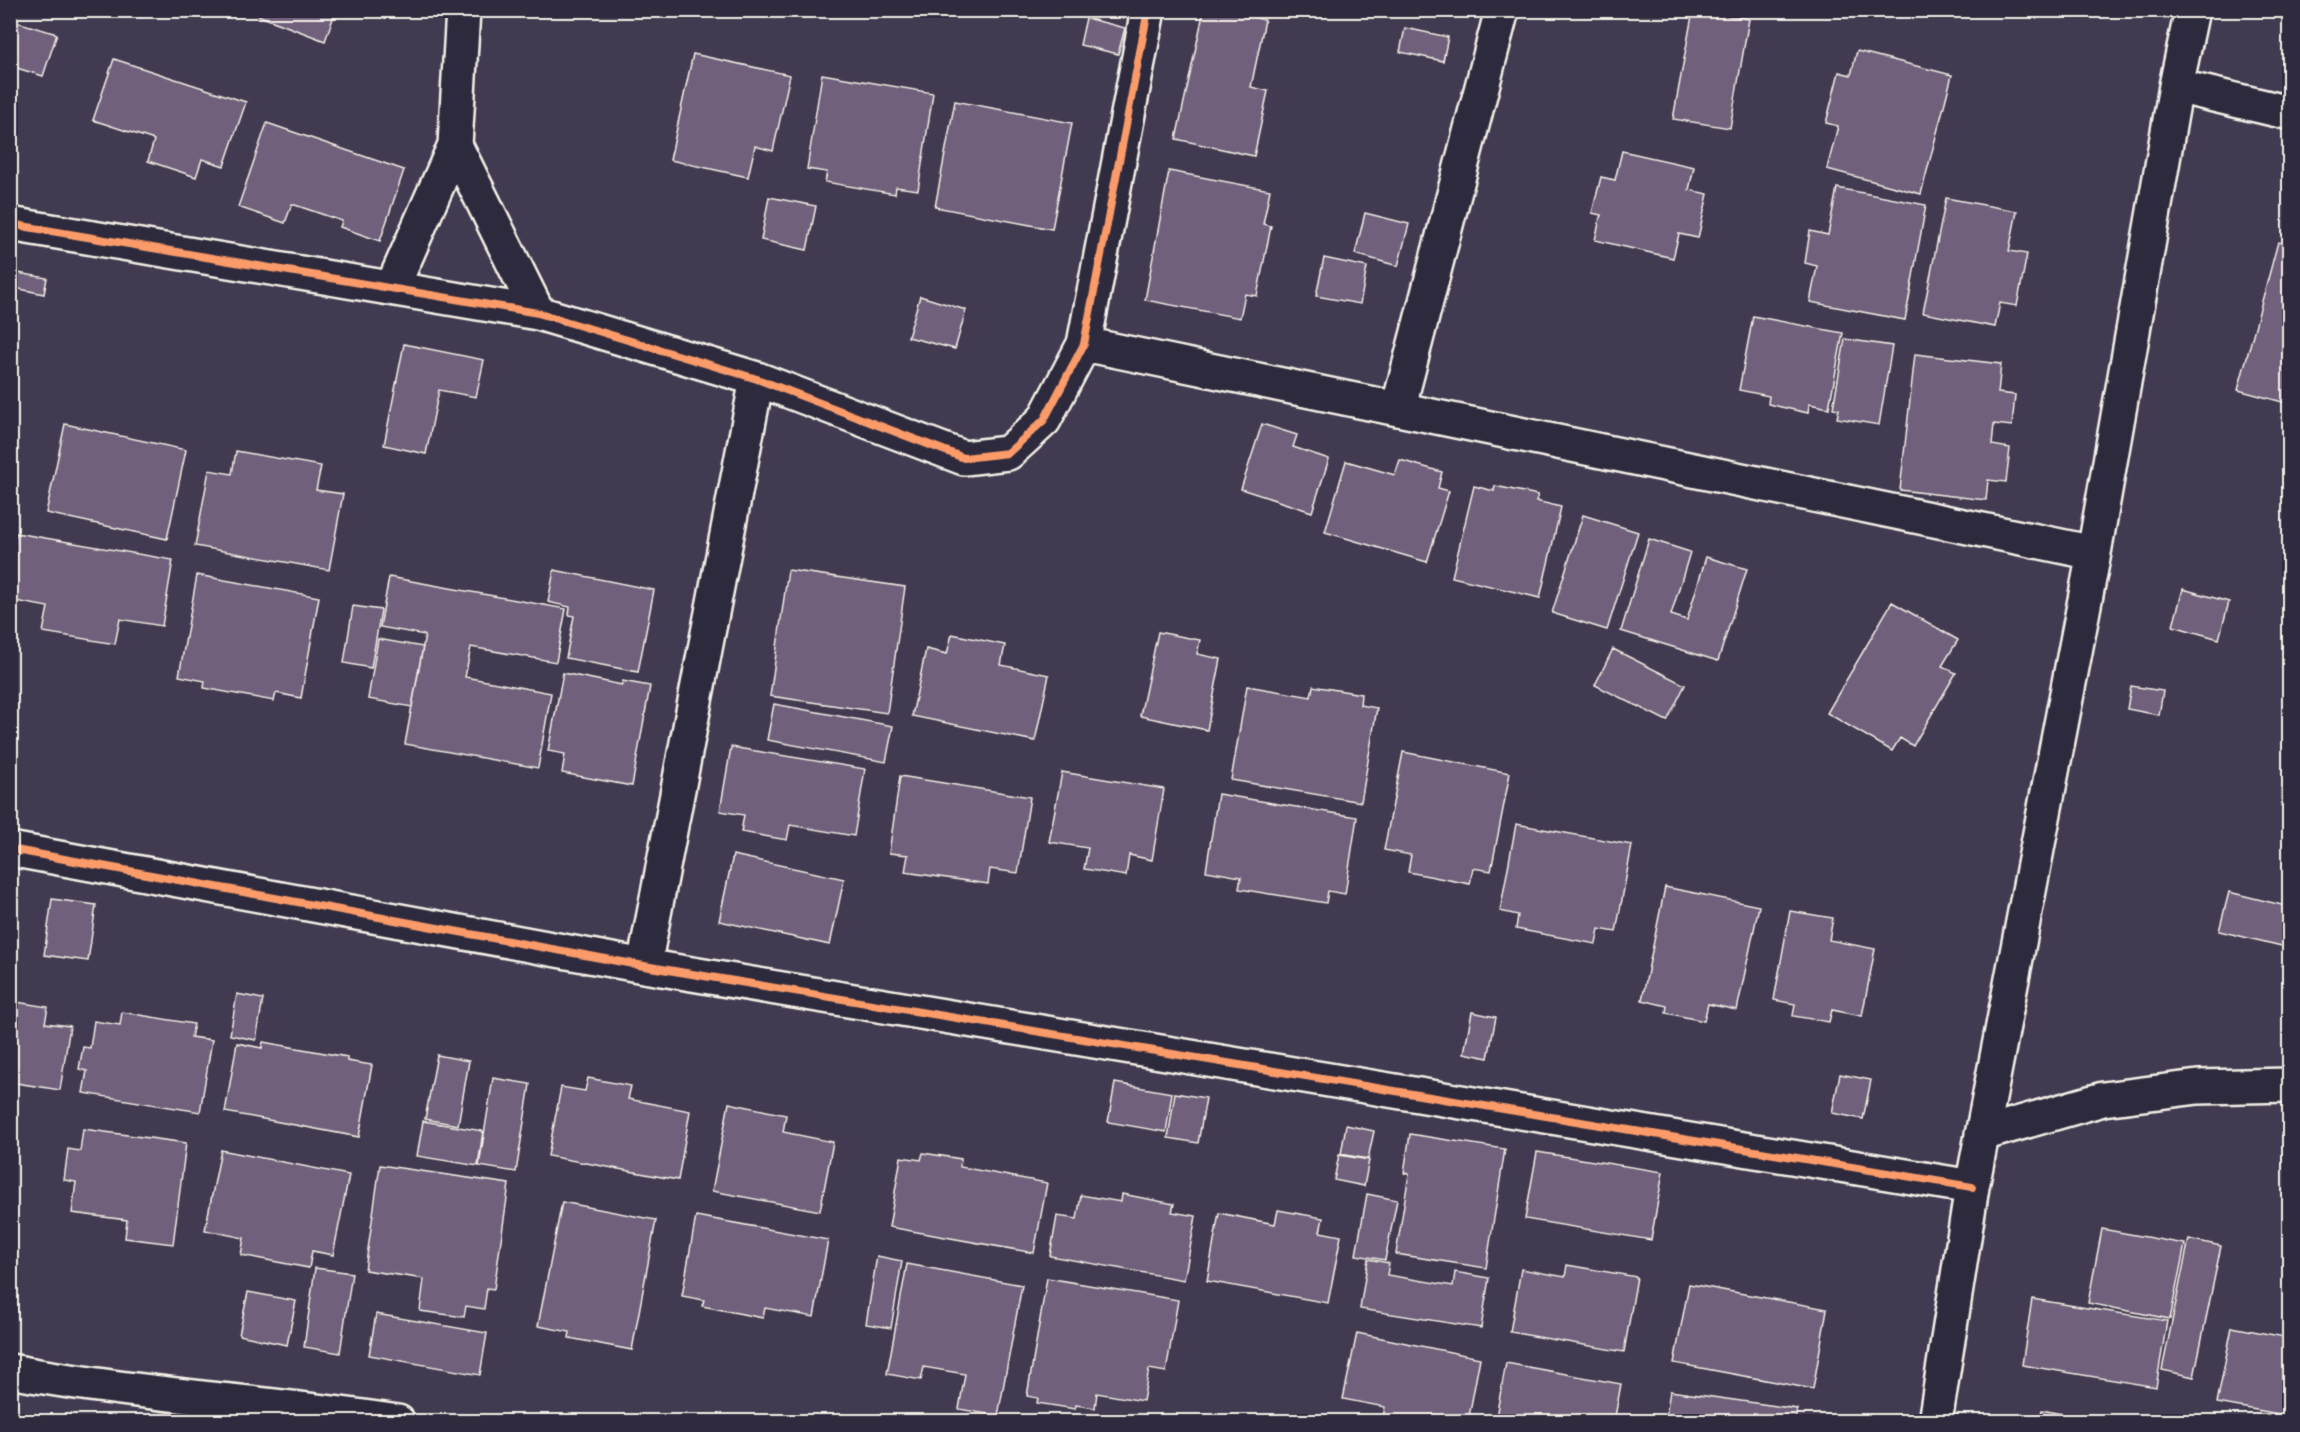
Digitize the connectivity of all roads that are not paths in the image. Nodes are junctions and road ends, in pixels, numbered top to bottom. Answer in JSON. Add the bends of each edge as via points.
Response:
{"nodes":[{"id":1,"x":463,"y":10,"type":"edge"},
{"id":2,"x":1148,"y":10,"type":"edge"},
{"id":3,"x":1502,"y":10,"type":"edge"},
{"id":4,"x":2192,"y":10,"type":"edge"},
{"id":5,"x":2176,"y":86,"type":"junction"},
{"id":6,"x":2289,"y":113,"type":"edge"},
{"id":7,"x":455,"y":145,"type":"junction"},
{"id":8,"x":10,"y":224,"type":"edge"},
{"id":9,"x":392,"y":288,"type":"junction"},
{"id":10,"x":538,"y":313,"type":"junction"},
{"id":11,"x":1084,"y":344,"type":"junction"},
{"id":12,"x":757,"y":379,"type":"junction"},
{"id":13,"x":1398,"y":409,"type":"junction"},
{"id":14,"x":2094,"y":553,"type":"junction"},
{"id":15,"x":10,"y":849,"type":"edge"},
{"id":16,"x":644,"y":966,"type":"junction"},
{"id":17,"x":2289,"y":1085,"type":"edge"},
{"id":18,"x":1982,"y":1134,"type":"junction"},
{"id":19,"x":1972,"y":1186,"type":"junction"},
{"id":20,"x":10,"y":1371,"type":"edge"},
{"id":21,"x":398,"y":1422,"type":"edge"},
{"id":22,"x":1935,"y":1422,"type":"edge"}],
"edges":[{"from":1,"to":7,"type":"street"},
{"from":2,"to":11,"type":"street"},
{"from":3,"to":13,"type":"street"},
{"from":4,"to":5,"type":"street"},
{"from":5,"to":6,"type":"street"},
{"from":5,"to":14,"type":"street"},
{"from":7,"to":9,"type":"street"},
{"from":7,"to":10,"type":"street"},
{"from":8,"to":9,"type":"street"},
{"from":9,"to":10,"type":"street"},
{"from":10,"to":12,"type":"street"},
{"from":11,"to":12,"type":"street","via":[[1044,420],[1008,453],[964,458]]},
{"from":11,"to":13,"type":"street"},
{"from":12,"to":16,"type":"street"},
{"from":13,"to":14,"type":"street"},
{"from":14,"to":18,"type":"street"},
{"from":15,"to":16,"type":"street"},
{"from":16,"to":19,"type":"street"},
{"from":17,"to":18,"type":"street","via":[[2198,1087],[2103,1099]]},
{"from":18,"to":19,"type":"street"},
{"from":19,"to":22,"type":"street"},
{"from":20,"to":21,"type":"street"}]}
